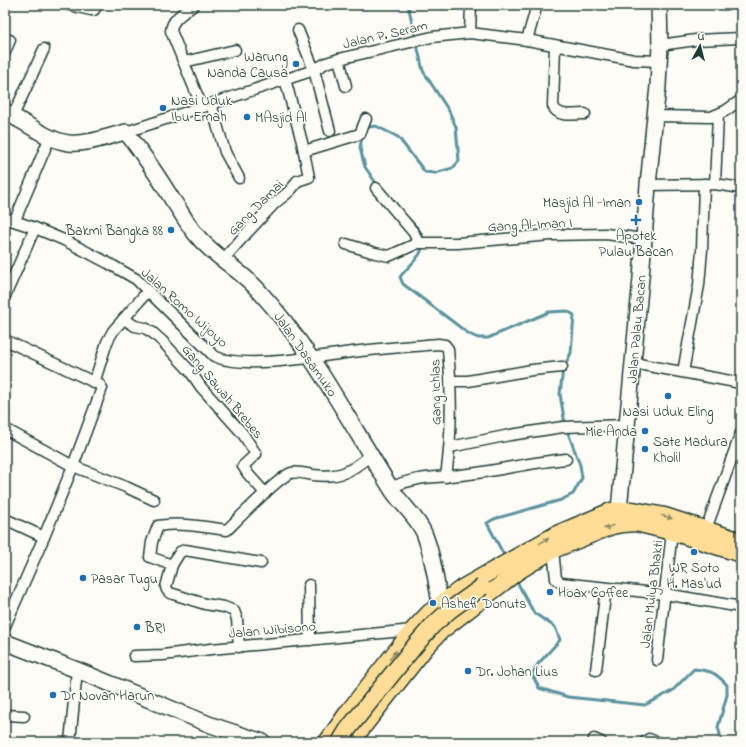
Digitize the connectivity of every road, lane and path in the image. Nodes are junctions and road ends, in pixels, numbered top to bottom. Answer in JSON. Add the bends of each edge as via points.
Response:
{"nodes":[{"id":1,"x":68,"y":5,"type":"edge"},
{"id":2,"x":97,"y":5,"type":"edge"},
{"id":3,"x":194,"y":5,"type":"edge"},
{"id":4,"x":471,"y":5,"type":"edge"},
{"id":5,"x":537,"y":5,"type":"edge"},
{"id":6,"x":659,"y":5,"type":"edge"},
{"id":7,"x":298,"y":30,"type":"dead end"},
{"id":8,"x":470,"y":33,"type":"junction"},
{"id":9,"x":741,"y":38,"type":"edge"},
{"id":10,"x":10,"y":40,"type":"dead end"},
{"id":11,"x":527,"y":40,"type":"junction"},
{"id":12,"x":660,"y":45,"type":"junction"},
{"id":13,"x":555,"y":46,"type":"junction"},
{"id":14,"x":44,"y":49,"type":"dead end"},
{"id":15,"x":235,"y":50,"type":"dead end"},
{"id":16,"x":5,"y":52,"type":"edge"},
{"id":17,"x":339,"y":59,"type":"junction"},
{"id":18,"x":659,"y":61,"type":"junction"},
{"id":19,"x":184,"y":62,"type":"junction"},
{"id":20,"x":314,"y":70,"type":"junction"},
{"id":21,"x":285,"y":79,"type":"junction"},
{"id":22,"x":346,"y":86,"type":"dead end"},
{"id":23,"x":741,"y":100,"type":"edge"},
{"id":24,"x":206,"y":105,"type":"junction"},
{"id":25,"x":9,"y":114,"type":"edge"},
{"id":26,"x":585,"y":114,"type":"dead end"},
{"id":27,"x":718,"y":115,"type":"junction"},
{"id":28,"x":654,"y":116,"type":"junction"},
{"id":29,"x":366,"y":119,"type":"dead end"},
{"id":30,"x":330,"y":131,"type":"dead end"},
{"id":31,"x":126,"y":132,"type":"junction"},
{"id":32,"x":50,"y":137,"type":"junction"},
{"id":33,"x":304,"y":151,"type":"junction"},
{"id":34,"x":239,"y":178,"type":"dead end"},
{"id":35,"x":704,"y":184,"type":"junction"},
{"id":36,"x":715,"y":184,"type":"junction"},
{"id":37,"x":648,"y":185,"type":"junction"},
{"id":38,"x":376,"y":188,"type":"dead end"},
{"id":39,"x":741,"y":188,"type":"edge"},
{"id":40,"x":10,"y":219,"type":"edge"},
{"id":41,"x":35,"y":228,"type":"junction"},
{"id":42,"x":643,"y":239,"type":"junction"},
{"id":43,"x":419,"y":243,"type":"junction"},
{"id":44,"x":346,"y":244,"type":"dead end"},
{"id":45,"x":222,"y":260,"type":"junction"},
{"id":46,"x":148,"y":291,"type":"junction"},
{"id":47,"x":5,"y":296,"type":"edge"},
{"id":48,"x":124,"y":319,"type":"junction"},
{"id":49,"x":5,"y":340,"type":"edge"},
{"id":50,"x":312,"y":358,"type":"junction"},
{"id":51,"x":634,"y":363,"type":"junction"},
{"id":52,"x":562,"y":367,"type":"dead end"},
{"id":53,"x":682,"y":372,"type":"junction"},
{"id":54,"x":451,"y":381,"type":"junction"},
{"id":55,"x":94,"y":383,"type":"junction"},
{"id":56,"x":741,"y":383,"type":"edge"},
{"id":57,"x":626,"y":425,"type":"junction"},
{"id":58,"x":5,"y":429,"type":"edge"},
{"id":59,"x":741,"y":433,"type":"edge"},
{"id":60,"x":450,"y":447,"type":"junction"},
{"id":61,"x":371,"y":455,"type":"junction"},
{"id":62,"x":566,"y":459,"type":"dead end"},
{"id":63,"x":73,"y":466,"type":"junction"},
{"id":64,"x":446,"y":477,"type":"junction"},
{"id":65,"x":391,"y":488,"type":"junction"},
{"id":66,"x":266,"y":494,"type":"junction"},
{"id":67,"x":154,"y":500,"type":"dead end"},
{"id":68,"x":619,"y":510,"type":"junction"},
{"id":69,"x":5,"y":519,"type":"edge"},
{"id":70,"x":706,"y":529,"type":"junction"},
{"id":71,"x":672,"y":532,"type":"junction"},
{"id":72,"x":44,"y":537,"type":"junction"},
{"id":73,"x":741,"y":541,"type":"edge"},
{"id":74,"x":553,"y":550,"type":"junction"},
{"id":75,"x":741,"y":554,"type":"edge"},
{"id":76,"x":260,"y":563,"type":"dead end"},
{"id":77,"x":172,"y":565,"type":"junction"},
{"id":78,"x":499,"y":576,"type":"junction"},
{"id":79,"x":309,"y":585,"type":"dead end"},
{"id":80,"x":606,"y":588,"type":"junction"},
{"id":81,"x":665,"y":594,"type":"junction"},
{"id":82,"x":440,"y":604,"type":"junction"},
{"id":83,"x":741,"y":607,"type":"edge"},
{"id":84,"x":5,"y":626,"type":"edge"},
{"id":85,"x":413,"y":630,"type":"junction"},
{"id":86,"x":310,"y":640,"type":"junction"},
{"id":87,"x":5,"y":642,"type":"edge"},
{"id":88,"x":239,"y":647,"type":"junction"},
{"id":89,"x":134,"y":656,"type":"dead end"},
{"id":90,"x":657,"y":660,"type":"dead end"},
{"id":91,"x":77,"y":670,"type":"junction"},
{"id":92,"x":596,"y":670,"type":"dead end"},
{"id":93,"x":376,"y":676,"type":"junction"},
{"id":94,"x":393,"y":690,"type":"junction"},
{"id":95,"x":361,"y":696,"type":"junction"},
{"id":96,"x":378,"y":707,"type":"junction"},
{"id":97,"x":5,"y":716,"type":"edge"},
{"id":98,"x":24,"y":716,"type":"dead end"},
{"id":99,"x":70,"y":742,"type":"edge"},
{"id":100,"x":263,"y":742,"type":"edge"},
{"id":101,"x":327,"y":742,"type":"edge"},
{"id":102,"x":340,"y":742,"type":"edge"},
{"id":103,"x":351,"y":742,"type":"edge"},
{"id":104,"x":645,"y":742,"type":"edge"},
{"id":105,"x":657,"y":742,"type":"edge"}],
"edges":[{"from":1,"to":2,"type":"street","via":[[91,10]]},
{"from":3,"to":19,"type":"street","via":[[172,25],[171,31]]},
{"from":4,"to":8,"type":"street"},
{"from":5,"to":11,"type":"street"},
{"from":6,"to":12,"type":"street","name":"Jalan Palau Bacan"},
{"from":7,"to":20,"type":"street"},
{"from":8,"to":11,"type":"street","name":"Jalan P. Seram"},
{"from":8,"to":17,"type":"street","name":"Jalan P. Seram","via":[[432,37]]},
{"from":9,"to":12,"type":"street"},
{"from":10,"to":16,"type":"street"},
{"from":11,"to":13,"type":"street","name":"Jalan P. Seram"},
{"from":12,"to":18,"type":"street","name":"Jalan Palau Bacan"},
{"from":13,"to":18,"type":"street","name":"Jalan P. Seram","via":[[634,60]]},
{"from":13,"to":26,"type":"street","via":[[554,110],[562,114]]},
{"from":14,"to":25,"type":"street"},
{"from":15,"to":19,"type":"street"},
{"from":17,"to":20,"type":"street","name":"Jalan P. Seram"},
{"from":17,"to":22,"type":"street"},
{"from":18,"to":28,"type":"street","name":"Jalan Palau Bacan"},
{"from":19,"to":24,"type":"street"},
{"from":20,"to":21,"type":"street","name":"Jalan P. Seram"},
{"from":20,"to":30,"type":"street"},
{"from":21,"to":24,"type":"street","name":"Jalan P. Seram"},
{"from":21,"to":33,"type":"street"},
{"from":23,"to":27,"type":"street"},
{"from":24,"to":31,"type":"street","name":"Jalan P. Seram"},
{"from":24,"to":34,"type":"street","via":[[225,152]]},
{"from":25,"to":32,"type":"street"},
{"from":27,"to":28,"type":"street"},
{"from":27,"to":36,"type":"street"},
{"from":28,"to":37,"type":"street","name":"Jalan Palau Bacan"},
{"from":29,"to":33,"type":"street","via":[[360,134]]},
{"from":31,"to":32,"type":"street","via":[[78,143],[68,143]]},
{"from":31,"to":45,"type":"street","name":"Jalan Dasamuko","via":[[195,233]]},
{"from":32,"to":40,"type":"street"},
{"from":33,"to":45,"type":"street","name":"Gang Damai","via":[[309,177],[297,181]]},
{"from":35,"to":36,"type":"street"},
{"from":35,"to":37,"type":"street"},
{"from":35,"to":53,"type":"street","via":[[699,285]]},
{"from":36,"to":39,"type":"street"},
{"from":37,"to":42,"type":"street","name":"Jalan Palau Bacan"},
{"from":38,"to":43,"type":"street","via":[[414,233]]},
{"from":40,"to":41,"type":"street","name":"Jalan Romo Wijoyo"},
{"from":41,"to":46,"type":"street","name":"Jalan Romo Wijoyo","via":[[108,263],[136,279]]},
{"from":41,"to":47,"type":"street"},
{"from":42,"to":43,"type":"street","name":"Gang Al-Iman I","via":[[606,234]]},
{"from":42,"to":51,"type":"street","name":"Jalan Palau Bacan"},
{"from":43,"to":44,"type":"street","via":[[389,256]]},
{"from":45,"to":50,"type":"street","name":"Jalan Dasamuko","via":[[258,290]]},
{"from":46,"to":48,"type":"street"},
{"from":46,"to":50,"type":"street","name":"Jalan Romo Wijoyo","via":[[214,356],[221,359],[248,362]]},
{"from":48,"to":55,"type":"street","via":[[110,336]]},
{"from":48,"to":66,"type":"street","name":"Gang Sawah Brebes","via":[[135,326],[145,328],[162,341],[243,434],[256,454],[243,466]]},
{"from":49,"to":55,"type":"street"},
{"from":50,"to":54,"type":"street","name":"Gang Ichlas","via":[[442,344],[448,349]]},
{"from":50,"to":61,"type":"street","name":"Jalan Dasamuko"},
{"from":51,"to":53,"type":"street"},
{"from":51,"to":57,"type":"street","name":"Jalan Palau Bacan"},
{"from":52,"to":54,"type":"street","via":[[468,381]]},
{"from":53,"to":56,"type":"street"},
{"from":54,"to":60,"type":"street","name":"Gang Ichlas"},
{"from":55,"to":63,"type":"street","via":[[101,386],[101,390]]},
{"from":57,"to":60,"type":"street","via":[[563,428]]},
{"from":57,"to":68,"type":"street","name":"Jalan Palau Bacan"},
{"from":58,"to":63,"type":"street"},
{"from":59,"to":70,"type":"street"},
{"from":60,"to":64,"type":"street","name":"Gang Ichlas"},
{"from":61,"to":65,"type":"street","name":"Jalan Dasamuko"},
{"from":61,"to":66,"type":"street","via":[[344,474],[319,476],[292,473]]},
{"from":62,"to":64,"type":"street"},
{"from":63,"to":67,"type":"street"},
{"from":63,"to":72,"type":"street"},
{"from":64,"to":65,"type":"street","via":[[402,482]]},
{"from":65,"to":82,"type":"street","name":"Jalan Dasamuko","via":[[415,519],[429,548]]},
{"from":66,"to":77,"type":"street","via":[[227,530],[188,525],[158,526],[150,557]]},
{"from":68,"to":70,"type":"main road","one_way":true,"via":[[654,513]]},
{"from":78,"to":68,"type":"main road","one_way":true,"via":[[557,534],[602,514]]},
{"from":69,"to":72,"type":"street"},
{"from":70,"to":73,"type":"main road"},
{"from":71,"to":74,"type":"main road","one_way":true,"via":[[636,524],[618,524]]},
{"from":71,"to":75,"type":"main road"},
{"from":71,"to":81,"type":"street","name":"Jalan Mulya Bhakti"},
{"from":72,"to":84,"type":"street"},
{"from":74,"to":78,"type":"main road"},
{"from":74,"to":80,"type":"street","via":[[556,579],[559,583]]},
{"from":76,"to":77,"type":"street","via":[[185,550],[180,552]]},
{"from":77,"to":88,"type":"street","via":[[167,590],[234,611]]},
{"from":78,"to":82,"type":"main road","via":[[462,588]]},
{"from":78,"to":94,"type":"main road","via":[[425,648]]},
{"from":78,"to":102,"type":"main road","bridge":true,"via":[[450,610],[423,636]]},
{"from":79,"to":86,"type":"street"},
{"from":80,"to":81,"type":"street"},
{"from":80,"to":92,"type":"street"},
{"from":81,"to":83,"type":"street"},
{"from":81,"to":90,"type":"street","name":"Jalan Mulya Bhakti"},
{"from":82,"to":85,"type":"main road"},
{"from":85,"to":86,"type":"street","name":"Jalan Wibisono"},
{"from":93,"to":85,"type":"main road","one_way":true},
{"from":86,"to":88,"type":"street","name":"Jalan Wibisono"},
{"from":87,"to":91,"type":"street"},
{"from":88,"to":89,"type":"street","name":"Jalan Wibisono"},
{"from":91,"to":99,"type":"street"},
{"from":91,"to":100,"type":"street","via":[[210,725]]},
{"from":93,"to":94,"type":"main road","via":[[374,686],[377,692],[384,694]]},
{"from":93,"to":95,"type":"main road"},
{"from":94,"to":96,"type":"main road"},
{"from":95,"to":96,"type":"main road","via":[[369,691],[376,692],[380,698]]},
{"from":95,"to":101,"type":"main road"},
{"from":96,"to":103,"type":"main road"},
{"from":97,"to":98,"type":"street"},
{"from":104,"to":105,"type":"street","via":[[649,739]]}]}
